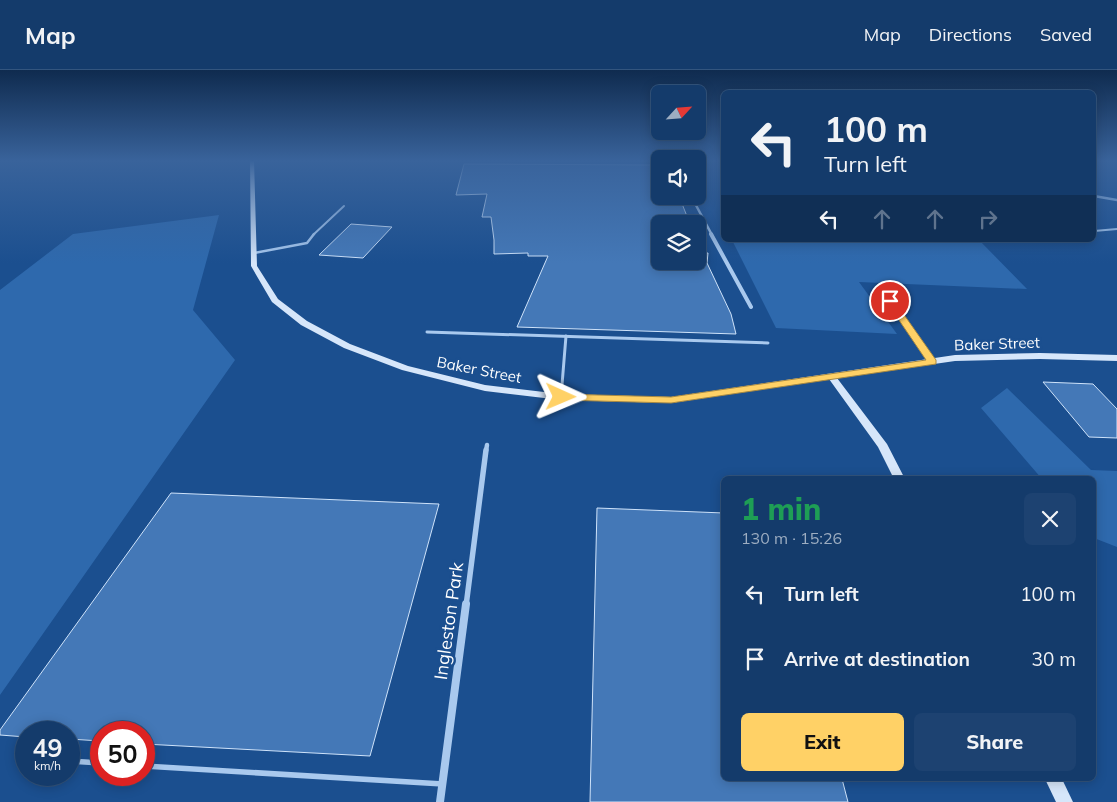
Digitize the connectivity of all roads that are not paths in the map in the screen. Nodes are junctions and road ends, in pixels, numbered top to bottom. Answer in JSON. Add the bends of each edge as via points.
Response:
{"nodes":[{"id":1,"x":253,"y":194,"type":"edge"},
{"id":2,"x":1096,"y":196,"type":"edge"},
{"id":3,"x":1117,"y":200,"type":"edge"},
{"id":4,"x":695,"y":205,"type":"edge"},
{"id":5,"x":344,"y":206,"type":"dead end"},
{"id":6,"x":1117,"y":229,"type":"edge"},
{"id":7,"x":1096,"y":232,"type":"edge"},
{"id":8,"x":254,"y":253,"type":"junction"},
{"id":9,"x":890,"y":301,"type":"dead end"},
{"id":10,"x":751,"y":307,"type":"dead end"},
{"id":11,"x":427,"y":332,"type":"dead end"},
{"id":12,"x":566,"y":336,"type":"junction"},
{"id":13,"x":768,"y":342,"type":"dead end"},
{"id":14,"x":1117,"y":358,"type":"edge"},
{"id":15,"x":933,"y":362,"type":"junction"},
{"id":16,"x":832,"y":377,"type":"junction"},
{"id":17,"x":561,"y":397,"type":"junction"},
{"id":18,"x":487,"y":445,"type":"dead end"},
{"id":19,"x":898,"y":476,"type":"edge"},
{"id":20,"x":155,"y":767,"type":"edge"},
{"id":21,"x":1054,"y":781,"type":"edge"},
{"id":22,"x":442,"y":784,"type":"junction"},
{"id":23,"x":440,"y":802,"type":"edge"},
{"id":24,"x":1065,"y":802,"type":"edge"}],
"edges":[{"from":1,"to":8,"type":"main road","name":"Baker Street"},
{"from":2,"to":3,"type":"street"},
{"from":4,"to":10,"type":"street"},
{"from":5,"to":8,"type":"lane","via":[[320,226],[307,243]]},
{"from":6,"to":7,"type":"lane"},
{"from":8,"to":17,"type":"main road","name":"Baker Street","via":[[254,266],[275,300],[304,323],[347,346],[405,368],[486,388]]},
{"from":9,"to":15,"type":"lane"},
{"from":11,"to":12,"type":"lane"},
{"from":12,"to":13,"type":"lane"},
{"from":12,"to":17,"type":"lane"},
{"from":14,"to":15,"type":"main road","name":"Baker Street","via":[[1040,356],[955,358]]},
{"from":15,"to":16,"type":"main road","name":"Baker Street"},
{"from":16,"to":17,"type":"main road","name":"Baker Street","via":[[671,400]]},
{"from":16,"to":19,"type":"main road","via":[[883,446]]},
{"from":18,"to":22,"type":"street","name":"Ingleston Park"},
{"from":20,"to":22,"type":"lane"},
{"from":21,"to":24,"type":"main road"},
{"from":22,"to":23,"type":"street","name":"Ingleston Park"}]}
